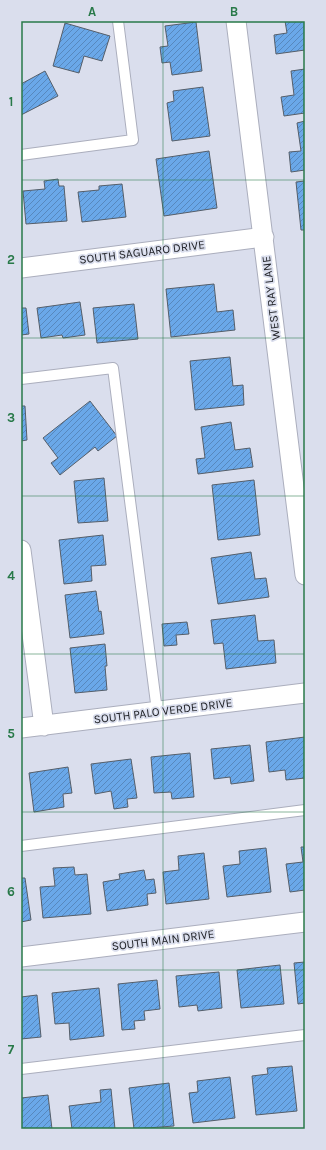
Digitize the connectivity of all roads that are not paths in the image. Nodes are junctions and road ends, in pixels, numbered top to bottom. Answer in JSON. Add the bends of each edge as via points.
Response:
{"nodes":[{"id":1,"x":118,"y":21,"type":"edge"},
{"id":2,"x":236,"y":21,"type":"edge"},
{"id":3,"x":21,"y":155,"type":"edge"},
{"id":4,"x":264,"y":237,"type":"junction"},
{"id":5,"x":21,"y":268,"type":"edge"},
{"id":6,"x":21,"y":379,"type":"edge"},
{"id":7,"x":21,"y":550,"type":"edge"},
{"id":8,"x":305,"y":575,"type":"edge"},
{"id":9,"x":305,"y":693,"type":"edge"},
{"id":10,"x":157,"y":712,"type":"junction"},
{"id":11,"x":44,"y":726,"type":"junction"},
{"id":12,"x":21,"y":728,"type":"edge"},
{"id":13,"x":305,"y":810,"type":"edge"},
{"id":14,"x":21,"y":846,"type":"edge"},
{"id":15,"x":305,"y":922,"type":"edge"},
{"id":16,"x":21,"y":957,"type":"edge"},
{"id":17,"x":305,"y":1035,"type":"edge"},
{"id":18,"x":21,"y":1069,"type":"edge"}],
"edges":[{"from":1,"to":3,"type":"lane","via":[[133,140]]},
{"from":2,"to":4,"type":"street","name":"WEST RAY LANE"},
{"from":4,"to":5,"type":"street","name":"SOUTH SAGUARO DRIVE"},
{"from":4,"to":8,"type":"street","name":"WEST RAY LANE"},
{"from":6,"to":10,"type":"lane","via":[[113,368]]},
{"from":7,"to":11,"type":"street"},
{"from":9,"to":10,"type":"street","name":"SOUTH PALO VERDE DRIVE"},
{"from":10,"to":11,"type":"street","name":"SOUTH PALO VERDE DRIVE"},
{"from":11,"to":12,"type":"street","name":"SOUTH PALO VERDE DRIVE"},
{"from":13,"to":14,"type":"lane"},
{"from":15,"to":16,"type":"street","name":"SOUTH MAIN DRIVE"},
{"from":17,"to":18,"type":"lane"}]}
